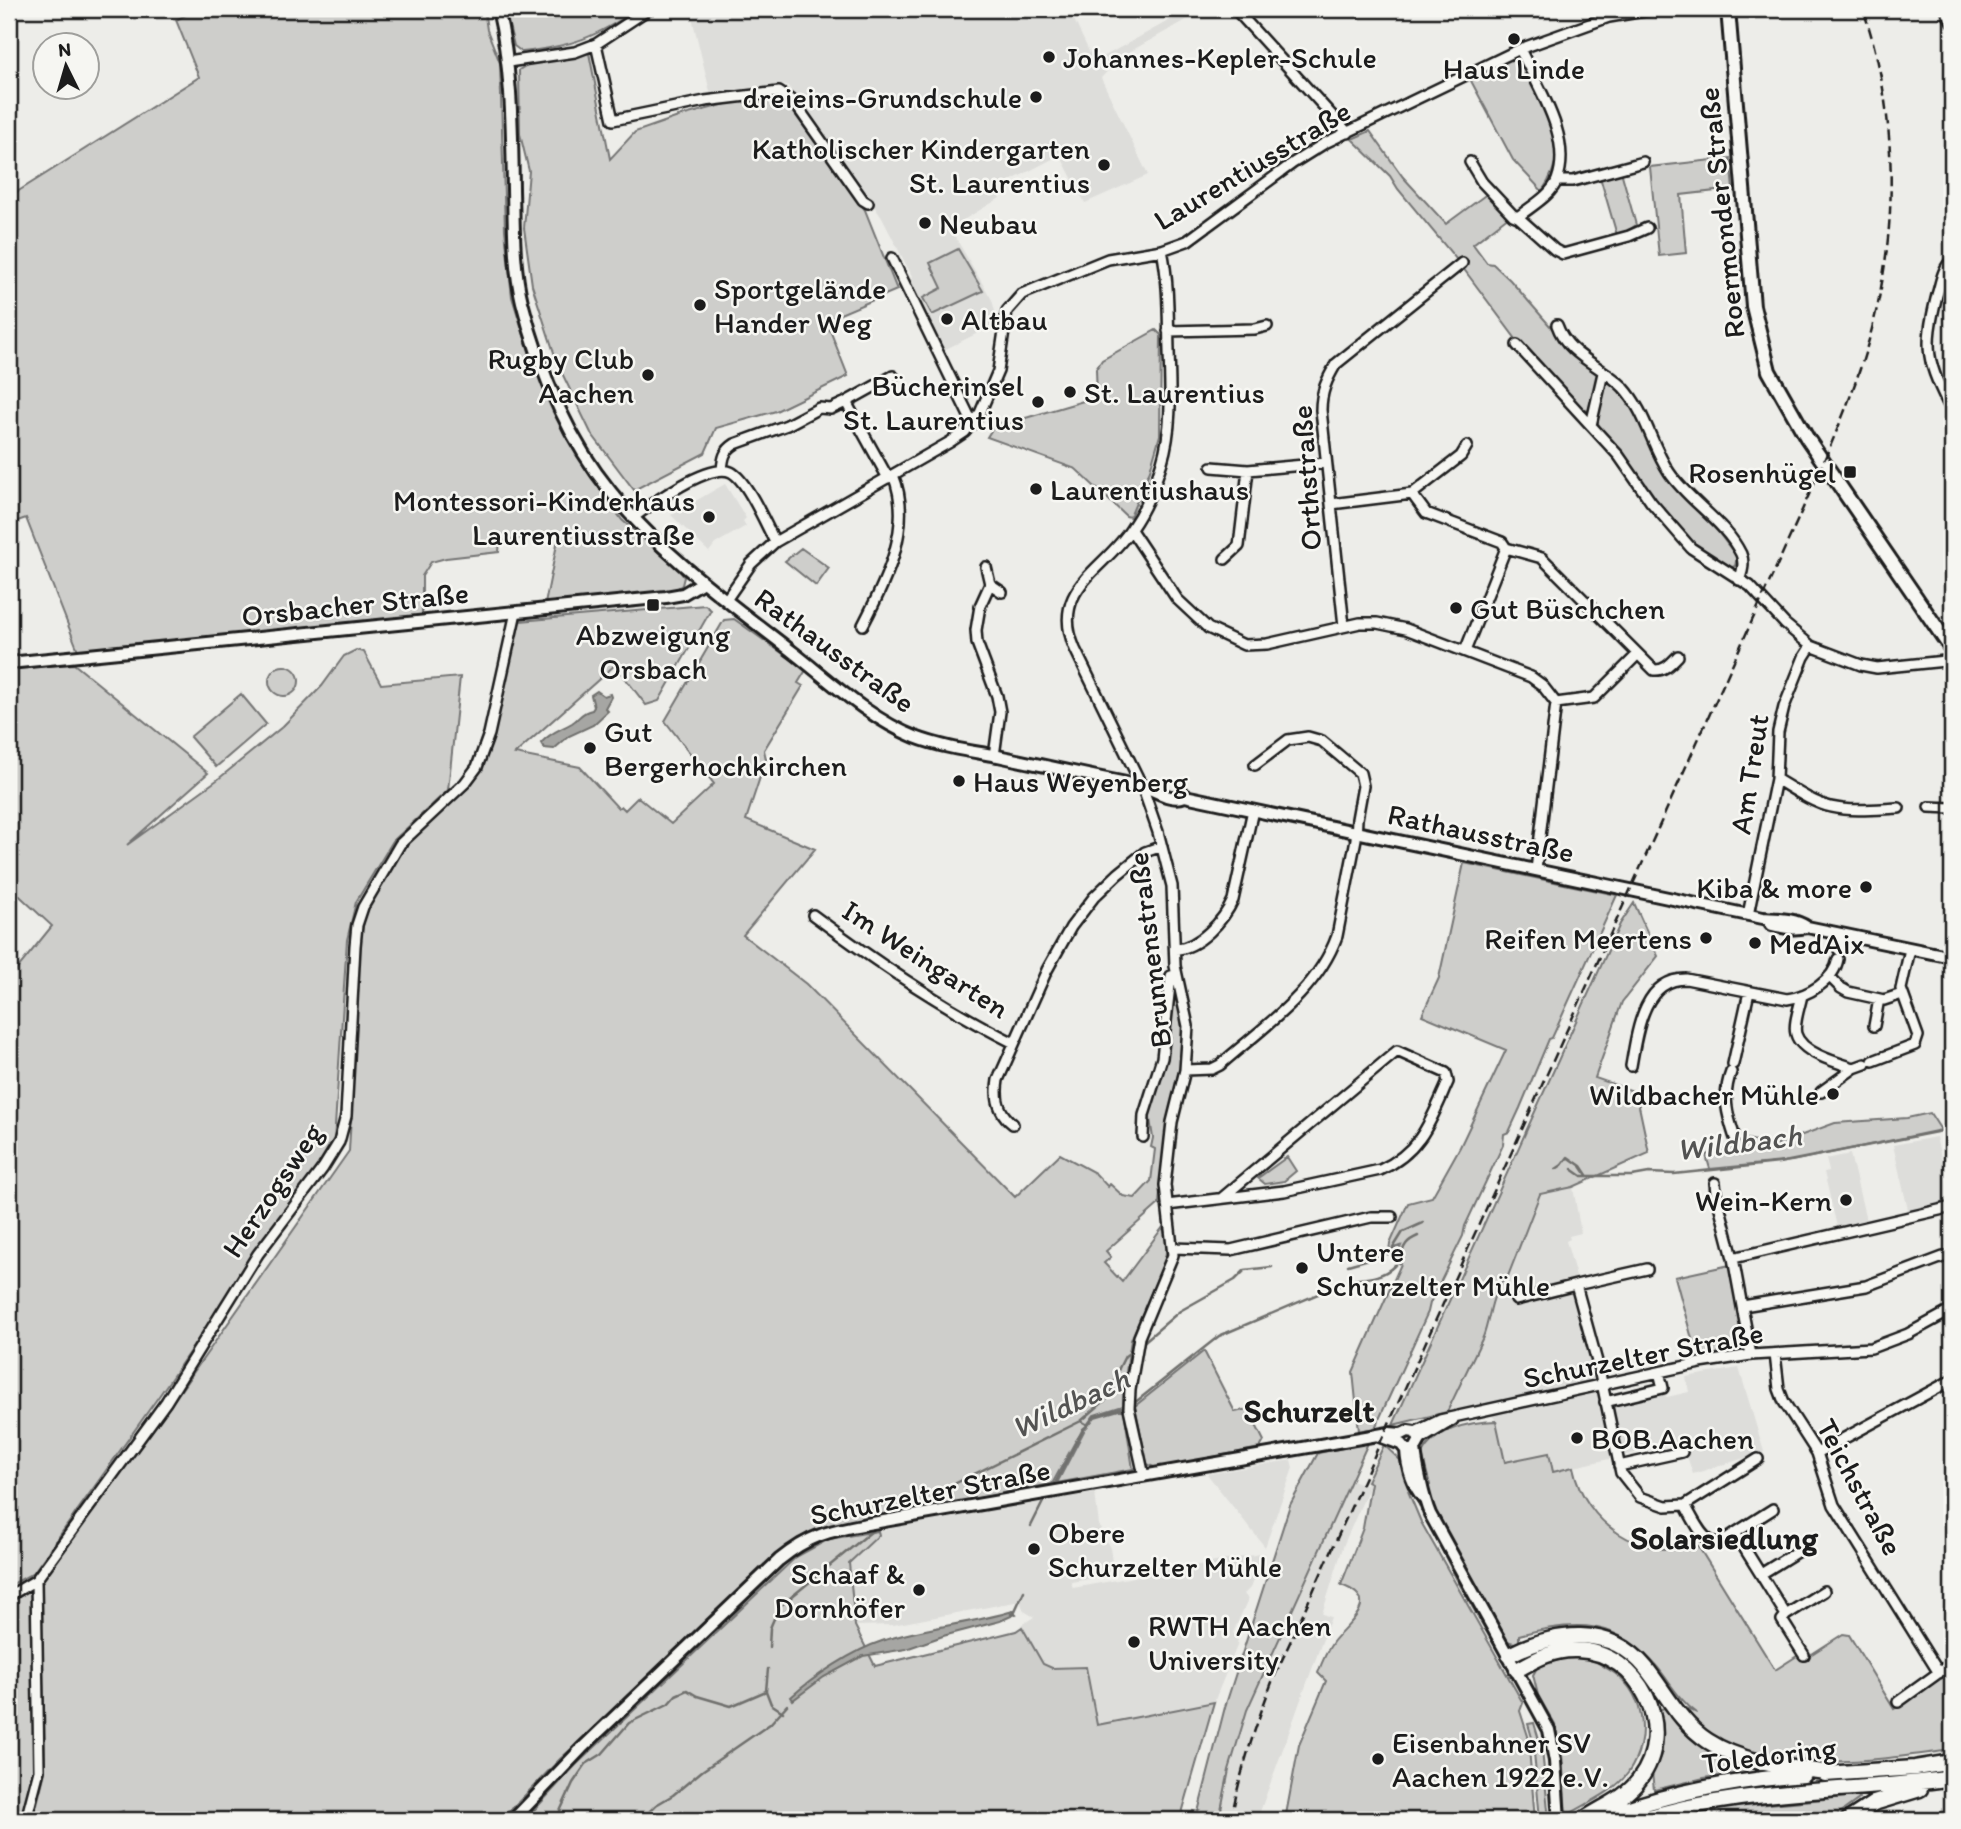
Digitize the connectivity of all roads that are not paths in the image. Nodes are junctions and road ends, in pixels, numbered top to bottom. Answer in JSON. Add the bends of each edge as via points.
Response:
{"nodes":[{"id":1,"x":498,"y":9,"type":"edge"},
{"id":2,"x":649,"y":9,"type":"edge"},
{"id":3,"x":1656,"y":9,"type":"edge"},
{"id":4,"x":1728,"y":9,"type":"edge"},
{"id":5,"x":1239,"y":10,"type":"edge"},
{"id":6,"x":1947,"y":12,"type":"dead end"},
{"id":7,"x":1952,"y":22,"type":"edge"},
{"id":8,"x":596,"y":44,"type":"junction"},
{"id":9,"x":1520,"y":49,"type":"junction"},
{"id":10,"x":508,"y":62,"type":"junction"},
{"id":11,"x":1348,"y":132,"type":"junction"},
{"id":12,"x":1470,"y":162,"type":"dead end"},
{"id":13,"x":1643,"y":162,"type":"dead end"},
{"id":14,"x":1557,"y":181,"type":"junction"},
{"id":15,"x":868,"y":203,"type":"dead end"},
{"id":16,"x":1518,"y":217,"type":"junction"},
{"id":17,"x":1647,"y":228,"type":"dead end"},
{"id":18,"x":1162,"y":250,"type":"junction"},
{"id":19,"x":892,"y":258,"type":"dead end"},
{"id":20,"x":1952,"y":260,"type":"edge"},
{"id":21,"x":1462,"y":263,"type":"dead end"},
{"id":22,"x":1557,"y":325,"type":"dead end"},
{"id":23,"x":1267,"y":326,"type":"dead end"},
{"id":24,"x":1168,"y":331,"type":"junction"},
{"id":25,"x":1517,"y":345,"type":"dead end"},
{"id":26,"x":1603,"y":373,"type":"junction"},
{"id":27,"x":893,"y":376,"type":"dead end"},
{"id":28,"x":846,"y":402,"type":"junction"},
{"id":29,"x":1952,"y":412,"type":"edge"},
{"id":30,"x":973,"y":424,"type":"junction"},
{"id":31,"x":1591,"y":425,"type":"junction"},
{"id":32,"x":1467,"y":446,"type":"dead end"},
{"id":33,"x":1326,"y":464,"type":"junction"},
{"id":34,"x":1212,"y":467,"type":"dead end"},
{"id":35,"x":722,"y":470,"type":"junction"},
{"id":36,"x":1248,"y":470,"type":"junction"},
{"id":37,"x":891,"y":476,"type":"junction"},
{"id":38,"x":1412,"y":494,"type":"junction"},
{"id":39,"x":1331,"y":504,"type":"junction"},
{"id":40,"x":634,"y":517,"type":"junction"},
{"id":41,"x":1131,"y":530,"type":"junction"},
{"id":42,"x":775,"y":542,"type":"junction"},
{"id":43,"x":1506,"y":548,"type":"junction"},
{"id":44,"x":1226,"y":559,"type":"dead end"},
{"id":45,"x":986,"y":567,"type":"dead end"},
{"id":46,"x":1739,"y":580,"type":"junction"},
{"id":47,"x":704,"y":582,"type":"junction"},
{"id":48,"x":990,"y":584,"type":"junction"},
{"id":49,"x":1002,"y":592,"type":"dead end"},
{"id":50,"x":726,"y":600,"type":"junction"},
{"id":51,"x":516,"y":612,"type":"junction"},
{"id":52,"x":863,"y":625,"type":"dead end"},
{"id":53,"x":1343,"y":626,"type":"junction"},
{"id":54,"x":1811,"y":646,"type":"junction"},
{"id":55,"x":1952,"y":650,"type":"edge"},
{"id":56,"x":1465,"y":651,"type":"junction"},
{"id":57,"x":1638,"y":654,"type":"junction"},
{"id":58,"x":1678,"y":656,"type":"dead end"},
{"id":59,"x":1952,"y":659,"type":"edge"},
{"id":60,"x":9,"y":663,"type":"edge"},
{"id":61,"x":1556,"y":703,"type":"junction"},
{"id":62,"x":994,"y":755,"type":"junction"},
{"id":63,"x":1255,"y":765,"type":"dead end"},
{"id":64,"x":1776,"y":779,"type":"junction"},
{"id":65,"x":1146,"y":787,"type":"junction"},
{"id":66,"x":1929,"y":807,"type":"dead end"},
{"id":67,"x":1899,"y":808,"type":"dead end"},
{"id":68,"x":1952,"y":808,"type":"edge"},
{"id":69,"x":1253,"y":810,"type":"junction"},
{"id":70,"x":1356,"y":832,"type":"junction"},
{"id":71,"x":1162,"y":846,"type":"junction"},
{"id":72,"x":1536,"y":870,"type":"junction"},
{"id":73,"x":813,"y":915,"type":"dead end"},
{"id":74,"x":1748,"y":915,"type":"junction"},
{"id":75,"x":1843,"y":935,"type":"junction"},
{"id":76,"x":1175,"y":949,"type":"junction"},
{"id":77,"x":1910,"y":949,"type":"junction"},
{"id":78,"x":1952,"y":957,"type":"edge"},
{"id":79,"x":1176,"y":975,"type":"junction"},
{"id":80,"x":1830,"y":977,"type":"junction"},
{"id":81,"x":1749,"y":992,"type":"junction"},
{"id":82,"x":1902,"y":994,"type":"junction"},
{"id":83,"x":1802,"y":995,"type":"junction"},
{"id":84,"x":1878,"y":999,"type":"junction"},
{"id":85,"x":1874,"y":1026,"type":"dead end"},
{"id":86,"x":1014,"y":1043,"type":"junction"},
{"id":87,"x":1630,"y":1066,"type":"dead end"},
{"id":88,"x":1854,"y":1068,"type":"junction"},
{"id":89,"x":1185,"y":1070,"type":"junction"},
{"id":90,"x":1821,"y":1092,"type":"dead end"},
{"id":91,"x":1013,"y":1124,"type":"dead end"},
{"id":92,"x":1143,"y":1137,"type":"dead end"},
{"id":93,"x":1735,"y":1138,"type":"dead end"},
{"id":94,"x":1716,"y":1183,"type":"dead end"},
{"id":95,"x":1222,"y":1198,"type":"junction"},
{"id":96,"x":1167,"y":1205,"type":"junction"},
{"id":97,"x":1952,"y":1207,"type":"edge"},
{"id":98,"x":1392,"y":1217,"type":"dead end"},
{"id":99,"x":1173,"y":1248,"type":"junction"},
{"id":100,"x":1952,"y":1257,"type":"edge"},
{"id":101,"x":1733,"y":1258,"type":"junction"},
{"id":102,"x":1647,"y":1269,"type":"dead end"},
{"id":103,"x":1576,"y":1286,"type":"junction"},
{"id":104,"x":1516,"y":1300,"type":"dead end"},
{"id":105,"x":1743,"y":1307,"type":"junction"},
{"id":106,"x":1952,"y":1310,"type":"edge"},
{"id":107,"x":1775,"y":1354,"type":"junction"},
{"id":108,"x":1751,"y":1356,"type":"junction"},
{"id":109,"x":1660,"y":1372,"type":"junction"},
{"id":110,"x":1952,"y":1380,"type":"edge"},
{"id":111,"x":1602,"y":1385,"type":"junction"},
{"id":112,"x":1605,"y":1402,"type":"junction"},
{"id":113,"x":1410,"y":1442,"type":"junction"},
{"id":114,"x":1682,"y":1452,"type":"dead end"},
{"id":115,"x":1816,"y":1452,"type":"junction"},
{"id":116,"x":1758,"y":1459,"type":"dead end"},
{"id":117,"x":1619,"y":1466,"type":"junction"},
{"id":118,"x":1144,"y":1476,"type":"junction"},
{"id":119,"x":1685,"y":1505,"type":"junction"},
{"id":120,"x":1773,"y":1509,"type":"dead end"},
{"id":121,"x":1735,"y":1533,"type":"junction"},
{"id":122,"x":1798,"y":1551,"type":"dead end"},
{"id":123,"x":1761,"y":1574,"type":"junction"},
{"id":124,"x":36,"y":1580,"type":"junction"},
{"id":125,"x":1824,"y":1591,"type":"dead end"},
{"id":126,"x":9,"y":1596,"type":"edge"},
{"id":127,"x":1786,"y":1615,"type":"junction"},
{"id":128,"x":1804,"y":1654,"type":"dead end"},
{"id":129,"x":1509,"y":1655,"type":"junction"},
{"id":130,"x":1952,"y":1663,"type":"edge"},
{"id":131,"x":1517,"y":1670,"type":"junction"},
{"id":132,"x":1940,"y":1672,"type":"junction"},
{"id":133,"x":1898,"y":1702,"type":"dead end"},
{"id":134,"x":1952,"y":1762,"type":"edge"},
{"id":135,"x":1832,"y":1773,"type":"junction"},
{"id":136,"x":1952,"y":1779,"type":"edge"},
{"id":137,"x":1559,"y":1819,"type":"edge"},
{"id":138,"x":26,"y":1820,"type":"edge"},
{"id":139,"x":513,"y":1820,"type":"edge"},
{"id":140,"x":1583,"y":1820,"type":"edge"},
{"id":141,"x":1595,"y":1820,"type":"edge"},
{"id":142,"x":1640,"y":1820,"type":"edge"},
{"id":143,"x":1848,"y":1820,"type":"edge"}],
"edges":[{"from":1,"to":10,"type":"street","name":"Rathausstraße"},
{"from":2,"to":8,"type":"street"},
{"from":3,"to":9,"type":"street","name":"Laurentiusstraße","via":[[1609,18]]},
{"from":4,"to":55,"type":"main road","name":"Roermonder Straße","via":[[1753,306],[1766,363],[1808,438]]},
{"from":5,"to":11,"type":"street"},
{"from":6,"to":7,"type":"street"},
{"from":8,"to":10,"type":"street"},
{"from":8,"to":15,"type":"street","via":[[613,120],[779,92],[793,102]]},
{"from":9,"to":11,"type":"street","name":"Laurentiusstraße"},
{"from":9,"to":14,"type":"street","via":[[1557,129],[1561,155]]},
{"from":10,"to":40,"type":"street","name":"Rathausstraße","via":[[514,238],[522,299],[562,415],[594,469]]},
{"from":11,"to":18,"type":"street","name":"Laurentiusstraße","via":[[1293,163],[1187,241]]},
{"from":12,"to":16,"type":"street","via":[[1482,182]]},
{"from":13,"to":14,"type":"street"},
{"from":14,"to":16,"type":"street"},
{"from":16,"to":17,"type":"street","via":[[1563,254]]},
{"from":18,"to":24,"type":"street","name":"Brunnenstraße"},
{"from":18,"to":30,"type":"street","name":"Laurentiusstraße","via":[[1108,259],[1015,300],[1007,311],[998,371]]},
{"from":19,"to":30,"type":"street"},
{"from":20,"to":29,"type":"street","via":[[1943,272],[1927,343],[1930,363]]},
{"from":21,"to":33,"type":"street","name":"Orthstraße","via":[[1336,364],[1321,397]]},
{"from":22,"to":26,"type":"street","via":[[1580,356]]},
{"from":23,"to":24,"type":"street"},
{"from":24,"to":41,"type":"street","name":"Brunnenstraße","via":[[1167,442],[1153,487]]},
{"from":25,"to":31,"type":"street"},
{"from":26,"to":31,"type":"street"},
{"from":26,"to":46,"type":"street","via":[[1622,386],[1641,411],[1669,472],[1740,552],[1743,571]]},
{"from":27,"to":28,"type":"street"},
{"from":28,"to":35,"type":"street","via":[[831,409],[818,408],[735,444],[727,449]]},
{"from":28,"to":37,"type":"street"},
{"from":30,"to":37,"type":"street","name":"Laurentiusstraße"},
{"from":31,"to":46,"type":"street","via":[[1691,548]]},
{"from":32,"to":38,"type":"street","via":[[1461,456]]},
{"from":33,"to":36,"type":"street"},
{"from":33,"to":39,"type":"street","name":"Orthstraße"},
{"from":34,"to":36,"type":"street"},
{"from":35,"to":40,"type":"street","via":[[708,472]]},
{"from":35,"to":42,"type":"street","via":[[740,480]]},
{"from":36,"to":44,"type":"street","via":[[1239,546]]},
{"from":37,"to":42,"type":"street","name":"Laurentiusstraße"},
{"from":37,"to":52,"type":"street","via":[[902,504],[902,519],[884,584]]},
{"from":38,"to":39,"type":"street"},
{"from":38,"to":43,"type":"street","via":[[1426,513],[1502,542]]},
{"from":39,"to":53,"type":"street","name":"Orthstraße"},
{"from":40,"to":47,"type":"street","name":"Rathausstraße"},
{"from":41,"to":53,"type":"street","via":[[1177,599],[1224,638],[1254,646]]},
{"from":41,"to":65,"type":"street","name":"Brunnenstraße","via":[[1076,589],[1069,629]]},
{"from":42,"to":50,"type":"street","name":"Laurentiusstraße","via":[[751,564]]},
{"from":43,"to":56,"type":"street"},
{"from":43,"to":57,"type":"street","via":[[1542,558]]},
{"from":45,"to":48,"type":"street"},
{"from":46,"to":54,"type":"street"},
{"from":47,"to":50,"type":"street","name":"Rathausstraße"},
{"from":47,"to":51,"type":"street","name":"Orsbacher Straße","via":[[666,597]]},
{"from":48,"to":49,"type":"street"},
{"from":48,"to":62,"type":"street","via":[[976,630],[1000,712]]},
{"from":50,"to":62,"type":"street","name":"Rathausstraße","via":[[896,728],[939,744]]},
{"from":51,"to":60,"type":"street","name":"Orsbacher Straße"},
{"from":51,"to":124,"type":"street","name":"Herzogsweg","via":[[489,734],[477,767],[400,844],[363,907],[355,946],[346,1116],[338,1142],[258,1254],[166,1402]]},
{"from":53,"to":56,"type":"street","via":[[1360,622],[1393,625]]},
{"from":54,"to":59,"type":"street","via":[[1877,668]]},
{"from":54,"to":64,"type":"street","name":"Am Treut","via":[[1784,707]]},
{"from":56,"to":61,"type":"street","via":[[1531,677]]},
{"from":57,"to":58,"type":"street","via":[[1660,671]]},
{"from":57,"to":61,"type":"street","via":[[1594,698]]},
{"from":61,"to":72,"type":"street"},
{"from":62,"to":65,"type":"street","name":"Rathausstraße"},
{"from":63,"to":70,"type":"street","via":[[1288,740],[1308,737],[1322,741],[1362,779]]},
{"from":64,"to":67,"type":"street","via":[[1831,807]]},
{"from":64,"to":74,"type":"street","name":"Am Treut"},
{"from":65,"to":69,"type":"street","name":"Rathausstraße"},
{"from":65,"to":71,"type":"street","name":"Brunnenstraße"},
{"from":66,"to":68,"type":"street"},
{"from":69,"to":70,"type":"street","name":"Rathausstraße"},
{"from":69,"to":76,"type":"street","via":[[1229,908],[1191,945]]},
{"from":70,"to":72,"type":"street","name":"Rathausstraße"},
{"from":70,"to":89,"type":"street","via":[[1337,936],[1311,984],[1220,1065]]},
{"from":71,"to":76,"type":"street","name":"Brunnenstraße","via":[[1173,894]]},
{"from":71,"to":86,"type":"street","name":"Im Weingarten","via":[[1145,852],[1125,868],[1079,915],[1055,954]]},
{"from":72,"to":74,"type":"street","name":"Rathausstraße"},
{"from":73,"to":86,"type":"street","name":"Im Weingarten","via":[[943,1005]]},
{"from":74,"to":75,"type":"street","name":"Rathausstraße","via":[[1783,928],[1807,927]]},
{"from":75,"to":77,"type":"street","name":"Rathausstraße"},
{"from":75,"to":80,"type":"street"},
{"from":76,"to":79,"type":"street","name":"Brunnenstraße"},
{"from":77,"to":78,"type":"street","name":"Rathausstraße"},
{"from":77,"to":82,"type":"street"},
{"from":79,"to":89,"type":"street","name":"Brunnenstraße","via":[[1188,1026]]},
{"from":79,"to":92,"type":"street","via":[[1171,976],[1162,1058],[1144,1115]]},
{"from":80,"to":83,"type":"street"},
{"from":80,"to":84,"type":"street","via":[[1848,992]]},
{"from":81,"to":83,"type":"street","via":[[1779,999]]},
{"from":81,"to":87,"type":"street","via":[[1686,978],[1661,985],[1651,996]]},
{"from":81,"to":93,"type":"street","via":[[1726,1086],[1725,1107]]},
{"from":82,"to":84,"type":"street"},
{"from":82,"to":88,"type":"street","via":[[1918,1037],[1915,1045]]},
{"from":83,"to":88,"type":"street","via":[[1797,1037],[1830,1061]]},
{"from":84,"to":85,"type":"street"},
{"from":86,"to":91,"type":"street","name":"Im Weingarten","via":[[996,1091],[1001,1111]]},
{"from":88,"to":90,"type":"street"},
{"from":89,"to":96,"type":"street","name":"Brunnenstraße","via":[[1172,1122]]},
{"from":94,"to":101,"type":"street"},
{"from":95,"to":95,"type":"street","via":[[1311,1186],[1394,1164],[1422,1136],[1448,1082],[1446,1073],[1397,1051]]},
{"from":95,"to":96,"type":"street"},
{"from":96,"to":99,"type":"street","name":"Brunnenstraße"},
{"from":97,"to":101,"type":"street"},
{"from":98,"to":99,"type":"street","via":[[1371,1217],[1231,1250]]},
{"from":99,"to":118,"type":"street","name":"Brunnenstraße","via":[[1170,1266],[1139,1337],[1129,1404]]},
{"from":100,"to":105,"type":"street","via":[[1866,1286]]},
{"from":101,"to":105,"type":"street"},
{"from":102,"to":103,"type":"street"},
{"from":103,"to":104,"type":"street"},
{"from":103,"to":111,"type":"street"},
{"from":105,"to":108,"type":"street"},
{"from":106,"to":107,"type":"street","name":"Schurzelter Straße","via":[[1871,1348]]},
{"from":107,"to":108,"type":"street","name":"Schurzelter Straße"},
{"from":107,"to":115,"type":"street","name":"Teichstraße","via":[[1784,1402]]},
{"from":108,"to":109,"type":"street","name":"Schurzelter Straße"},
{"from":109,"to":111,"type":"street","name":"Schurzelter Straße"},
{"from":109,"to":112,"type":"street","via":[[1663,1388]]},
{"from":110,"to":115,"type":"street"},
{"from":111,"to":112,"type":"street"},
{"from":111,"to":113,"type":"street","name":"Schurzelter Straße","via":[[1433,1422]]},
{"from":112,"to":117,"type":"street"},
{"from":113,"to":118,"type":"street","name":"Schurzelter Straße","via":[[1379,1436]]},
{"from":113,"to":129,"type":"street","via":[[1424,1499]]},
{"from":114,"to":117,"type":"street"},
{"from":115,"to":132,"type":"street","name":"Teichstraße","via":[[1834,1505]]},
{"from":116,"to":119,"type":"street"},
{"from":117,"to":119,"type":"street","via":[[1640,1497],[1666,1506]]},
{"from":118,"to":139,"type":"street","name":"Schurzelter Straße","via":[[867,1524],[800,1543],[582,1748]]},
{"from":119,"to":121,"type":"street","via":[[1712,1543]]},
{"from":120,"to":121,"type":"street"},
{"from":121,"to":123,"type":"street"},
{"from":122,"to":123,"type":"street"},
{"from":123,"to":127,"type":"street"},
{"from":124,"to":126,"type":"street","name":"Herzogsweg"},
{"from":124,"to":138,"type":"street","via":[[39,1770]]},
{"from":125,"to":127,"type":"street"},
{"from":127,"to":128,"type":"street","via":[[1782,1620]]},
{"from":129,"to":131,"type":"street"},
{"from":129,"to":135,"type":"highway","via":[[1551,1638],[1603,1640],[1636,1658],[1679,1715],[1716,1746],[1759,1762]]},
{"from":130,"to":132,"type":"street"},
{"from":131,"to":137,"type":"street","via":[[1552,1741]]},
{"from":131,"to":140,"type":"highway","via":[[1556,1652],[1589,1651],[1620,1664],[1645,1692],[1655,1733],[1644,1772],[1627,1793]]},
{"from":132,"to":133,"type":"street"},
{"from":134,"to":135,"type":"highway","name":"Toledoring"},
{"from":135,"to":141,"type":"highway","name":"Toledoring","via":[[1713,1786]]},
{"from":136,"to":142,"type":"highway","name":"Toledoring","via":[[1744,1796]]},
{"from":136,"to":143,"type":"highway","via":[[1888,1798]]}]}
